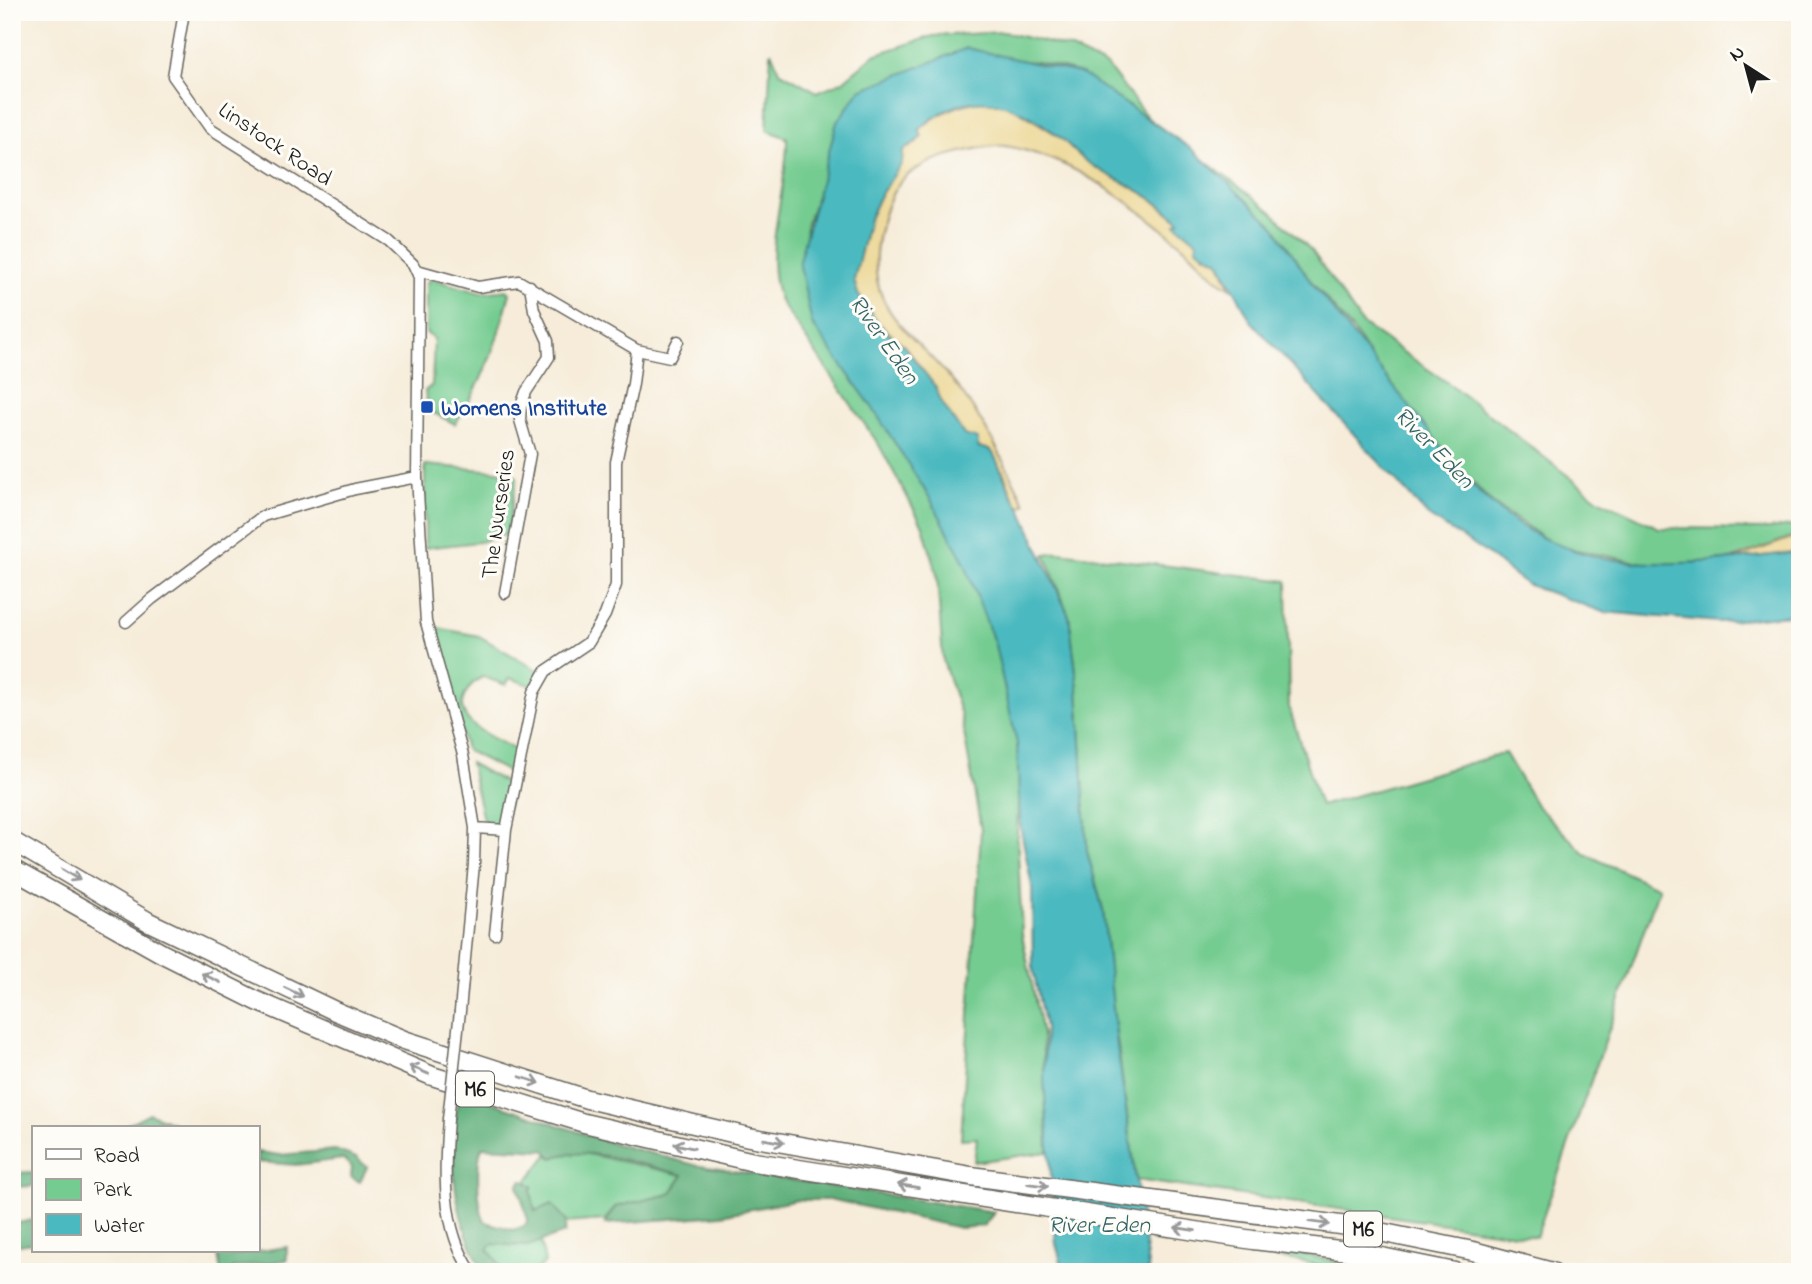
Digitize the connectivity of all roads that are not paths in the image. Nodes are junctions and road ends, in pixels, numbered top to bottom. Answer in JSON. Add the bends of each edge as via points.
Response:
{"nodes":[{"id":1,"x":184,"y":12,"type":"edge"},
{"id":2,"x":416,"y":270,"type":"junction"},
{"id":3,"x":530,"y":286,"type":"junction"},
{"id":4,"x":678,"y":341,"type":"dead end"},
{"id":5,"x":637,"y":349,"type":"junction"},
{"id":6,"x":417,"y":477,"type":"junction"},
{"id":7,"x":505,"y":593,"type":"dead end"},
{"id":8,"x":126,"y":622,"type":"dead end"},
{"id":9,"x":475,"y":828,"type":"junction"},
{"id":10,"x":506,"y":830,"type":"junction"},
{"id":11,"x":12,"y":841,"type":"edge"},
{"id":12,"x":12,"y":869,"type":"edge"},
{"id":13,"x":495,"y":934,"type":"dead end"},
{"id":14,"x":472,"y":1272,"type":"edge"},
{"id":15,"x":1455,"y":1272,"type":"edge"},
{"id":16,"x":1552,"y":1272,"type":"edge"}],
"edges":[{"from":1,"to":2,"type":"street","name":"Linstock Road","via":[[173,76],[210,128],[389,241]]},
{"from":2,"to":3,"type":"street","via":[[478,287],[519,281]]},
{"from":2,"to":6,"type":"street","via":[[421,286]]},
{"from":3,"to":5,"type":"street"},
{"from":3,"to":7,"type":"street","name":"The Nurseries","via":[[549,357],[521,406],[520,420],[530,454]]},
{"from":4,"to":5,"type":"street","via":[[670,357]]},
{"from":5,"to":10,"type":"street","via":[[616,462],[616,585],[589,642],[546,671],[534,692]]},
{"from":6,"to":8,"type":"street","via":[[355,489],[263,516]]},
{"from":6,"to":9,"type":"street","via":[[426,622],[463,755]]},
{"from":9,"to":10,"type":"street"},
{"from":9,"to":14,"type":"street","bridge":true,"via":[[448,1119],[446,1192]]},
{"from":10,"to":13,"type":"street"},
{"from":11,"to":16,"type":"highway","number":"M6","one_way":true,"via":[[149,922],[269,981],[404,1040],[587,1099],[749,1137],[971,1176],[1355,1227]]},
{"from":15,"to":12,"type":"highway","number":"M6","one_way":true,"via":[[1357,1252],[754,1162],[584,1123],[432,1076],[269,1006],[175,960]]}]}
